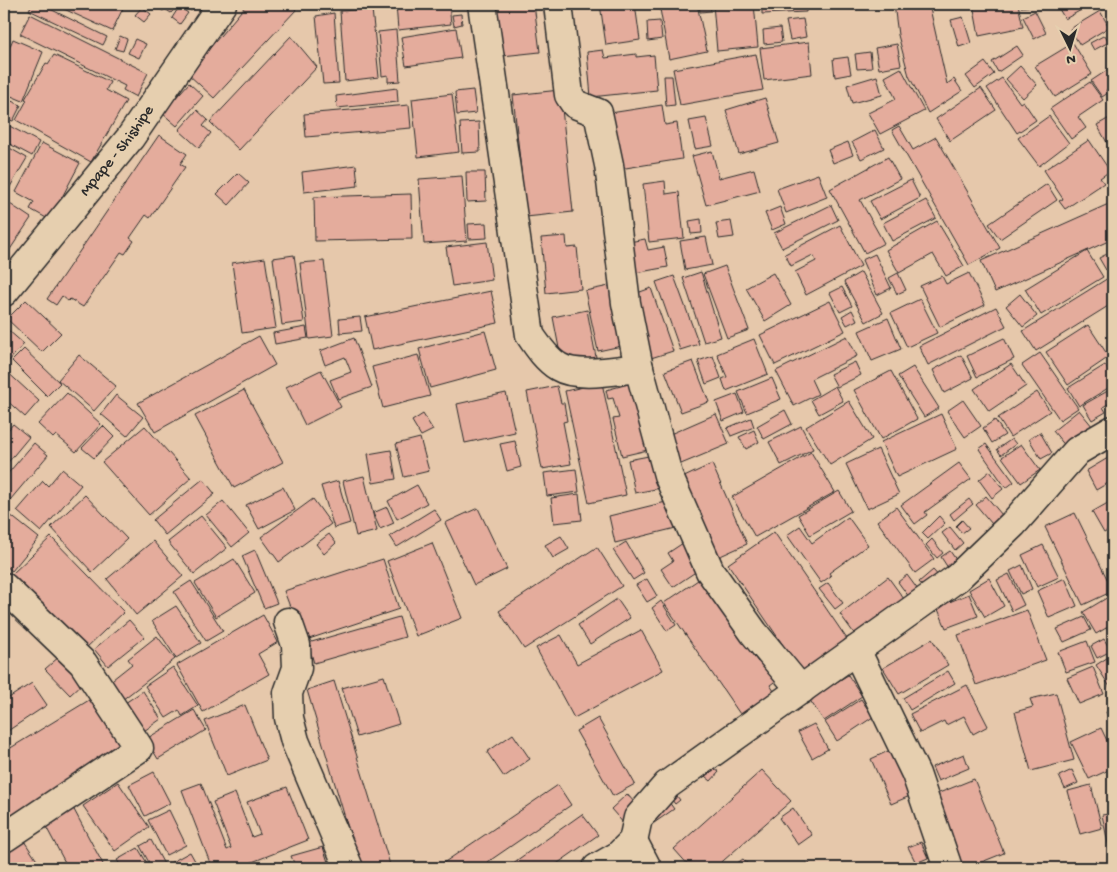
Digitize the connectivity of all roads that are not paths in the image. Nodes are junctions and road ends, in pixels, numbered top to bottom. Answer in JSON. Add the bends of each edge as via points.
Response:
{"nodes":[{"id":1,"x":222,"y":4,"type":"edge"},
{"id":2,"x":482,"y":4,"type":"edge"},
{"id":3,"x":558,"y":4,"type":"edge"},
{"id":4,"x":4,"y":292,"type":"edge"},
{"id":5,"x":639,"y":368,"type":"junction"},
{"id":6,"x":1113,"y":430,"type":"edge"},
{"id":7,"x":4,"y":587,"type":"edge"},
{"id":8,"x":288,"y":622,"type":"dead end"},
{"id":9,"x":856,"y":650,"type":"junction"},
{"id":10,"x":801,"y":690,"type":"junction"},
{"id":11,"x":4,"y":838,"type":"edge"},
{"id":12,"x":633,"y":841,"type":"junction"},
{"id":13,"x":349,"y":868,"type":"edge"},
{"id":14,"x":597,"y":868,"type":"edge"},
{"id":15,"x":647,"y":868,"type":"edge"},
{"id":16,"x":948,"y":868,"type":"edge"}],
"edges":[{"from":1,"to":4,"type":"street","name":"Mpape - Shishipe","via":[[130,138]]},
{"from":2,"to":5,"type":"street","via":[[530,335],[548,359],[568,372]]},
{"from":3,"to":5,"type":"street","via":[[569,95],[574,104],[598,113],[609,165],[626,303]]},
{"from":5,"to":10,"type":"street","via":[[668,475],[710,571],[754,633]]},
{"from":6,"to":9,"type":"street","via":[[1077,451],[1013,524],[957,578]]},
{"from":7,"to":11,"type":"street","via":[[83,663],[139,748]]},
{"from":8,"to":13,"type":"street","via":[[296,645],[297,668],[288,693],[289,718],[295,741]]},
{"from":9,"to":10,"type":"street"},
{"from":9,"to":16,"type":"street","via":[[916,774]]},
{"from":10,"to":12,"type":"street","via":[[667,785],[638,818]]},
{"from":12,"to":14,"type":"street","via":[[618,856]]},
{"from":12,"to":15,"type":"street"}]}
